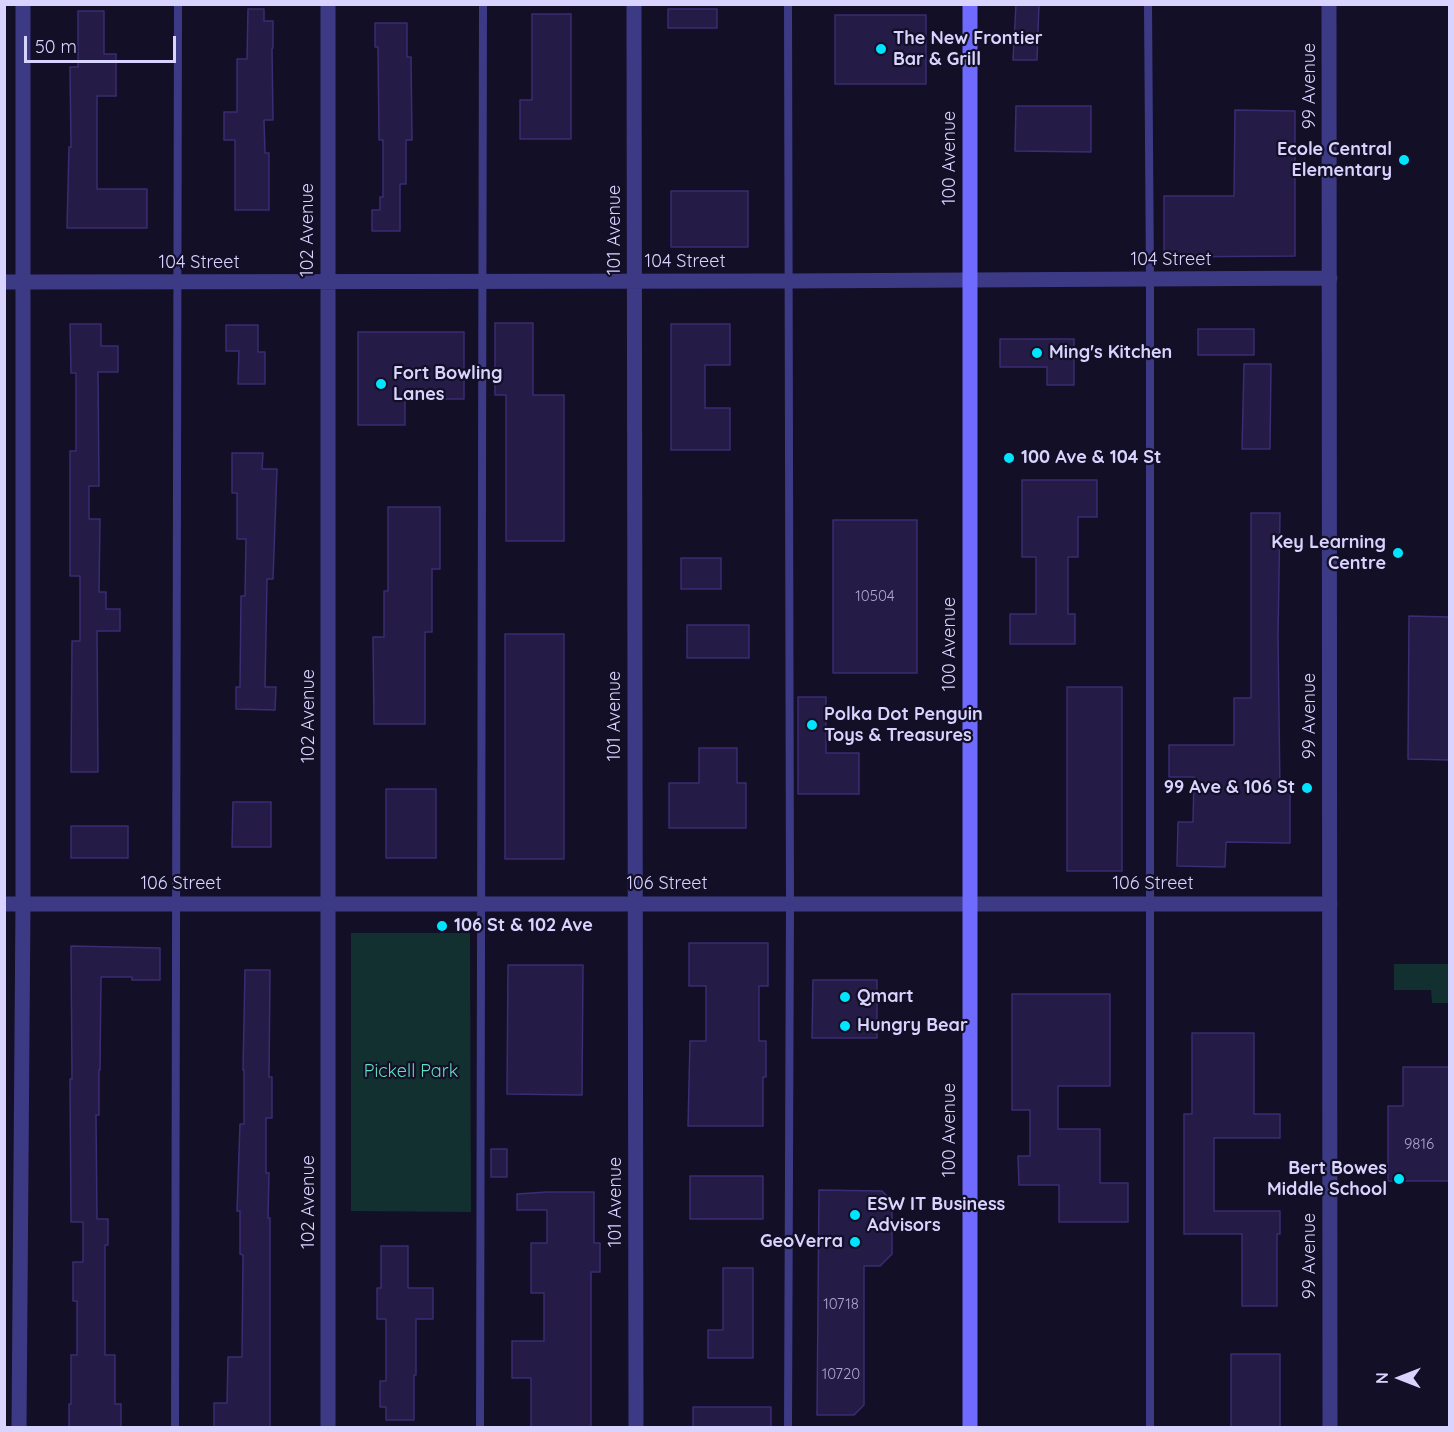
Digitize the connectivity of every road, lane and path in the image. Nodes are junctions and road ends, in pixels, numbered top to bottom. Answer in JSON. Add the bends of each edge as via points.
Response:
{"nodes":[{"id":1,"x":23,"y":4,"type":"edge"},
{"id":2,"x":178,"y":4,"type":"edge"},
{"id":3,"x":328,"y":4,"type":"edge"},
{"id":4,"x":483,"y":4,"type":"edge"},
{"id":5,"x":634,"y":4,"type":"edge"},
{"id":6,"x":788,"y":4,"type":"edge"},
{"id":7,"x":970,"y":4,"type":"edge"},
{"id":8,"x":1148,"y":4,"type":"edge"},
{"id":9,"x":1329,"y":4,"type":"edge"},
{"id":10,"x":1330,"y":278,"type":"junction"},
{"id":11,"x":970,"y":280,"type":"junction"},
{"id":12,"x":1150,"y":280,"type":"junction"},
{"id":13,"x":788,"y":281,"type":"junction"},
{"id":14,"x":4,"y":282,"type":"edge"},
{"id":15,"x":23,"y":282,"type":"junction"},
{"id":16,"x":177,"y":282,"type":"junction"},
{"id":17,"x":328,"y":282,"type":"junction"},
{"id":18,"x":482,"y":282,"type":"junction"},
{"id":19,"x":634,"y":282,"type":"junction"},
{"id":20,"x":970,"y":903,"type":"junction"},
{"id":21,"x":4,"y":904,"type":"edge"},
{"id":22,"x":23,"y":904,"type":"junction"},
{"id":23,"x":175,"y":904,"type":"junction"},
{"id":24,"x":329,"y":904,"type":"junction"},
{"id":25,"x":634,"y":904,"type":"junction"},
{"id":26,"x":790,"y":904,"type":"junction"},
{"id":27,"x":1150,"y":904,"type":"junction"},
{"id":28,"x":1330,"y":904,"type":"junction"},
{"id":29,"x":480,"y":905,"type":"junction"},
{"id":30,"x":19,"y":1428,"type":"edge"},
{"id":31,"x":175,"y":1428,"type":"edge"},
{"id":32,"x":328,"y":1428,"type":"edge"},
{"id":33,"x":480,"y":1428,"type":"edge"},
{"id":34,"x":636,"y":1428,"type":"edge"},
{"id":35,"x":788,"y":1428,"type":"edge"},
{"id":36,"x":970,"y":1428,"type":"edge"},
{"id":37,"x":1150,"y":1428,"type":"edge"},
{"id":38,"x":1330,"y":1428,"type":"edge"}],
"edges":[{"from":1,"to":15,"type":"street"},
{"from":2,"to":16,"type":"lane"},
{"from":3,"to":17,"type":"street","name":"102 Avenue"},
{"from":4,"to":18,"type":"lane"},
{"from":5,"to":19,"type":"street","name":"101 Avenue"},
{"from":6,"to":13,"type":"lane"},
{"from":7,"to":11,"type":"main road","name":"100 Avenue"},
{"from":8,"to":12,"type":"lane"},
{"from":9,"to":10,"type":"street","name":"99 Avenue"},
{"from":10,"to":12,"type":"street","name":"104 Street"},
{"from":10,"to":28,"type":"street","name":"99 Avenue"},
{"from":11,"to":12,"type":"street","name":"104 Street"},
{"from":11,"to":13,"type":"street","name":"104 Street"},
{"from":11,"to":20,"type":"main road","name":"100 Avenue"},
{"from":12,"to":27,"type":"lane"},
{"from":13,"to":19,"type":"street","name":"104 Street"},
{"from":13,"to":26,"type":"lane"},
{"from":14,"to":15,"type":"street","name":"104 Street"},
{"from":15,"to":16,"type":"street","name":"104 Street"},
{"from":15,"to":22,"type":"street"},
{"from":16,"to":17,"type":"street","name":"104 Street"},
{"from":16,"to":23,"type":"lane"},
{"from":17,"to":18,"type":"street","name":"104 Street"},
{"from":17,"to":24,"type":"street","name":"102 Avenue"},
{"from":18,"to":19,"type":"street","name":"104 Street"},
{"from":18,"to":29,"type":"lane"},
{"from":19,"to":25,"type":"street","name":"101 Avenue"},
{"from":20,"to":26,"type":"street","name":"106 Street"},
{"from":20,"to":27,"type":"street","name":"106 Street"},
{"from":20,"to":36,"type":"main road","name":"100 Avenue"},
{"from":21,"to":22,"type":"street","name":"106 Street"},
{"from":22,"to":23,"type":"street","name":"106 Street"},
{"from":22,"to":30,"type":"street"},
{"from":23,"to":24,"type":"street","name":"106 Street"},
{"from":23,"to":31,"type":"lane"},
{"from":24,"to":29,"type":"street","name":"106 Street"},
{"from":24,"to":32,"type":"street","name":"102 Avenue"},
{"from":25,"to":26,"type":"street","name":"106 Street"},
{"from":25,"to":29,"type":"street","name":"106 Street"},
{"from":25,"to":34,"type":"street","name":"101 Avenue"},
{"from":26,"to":35,"type":"lane"},
{"from":27,"to":28,"type":"street","name":"106 Street"},
{"from":27,"to":37,"type":"lane"},
{"from":28,"to":38,"type":"street","name":"99 Avenue"},
{"from":29,"to":33,"type":"lane"}]}
